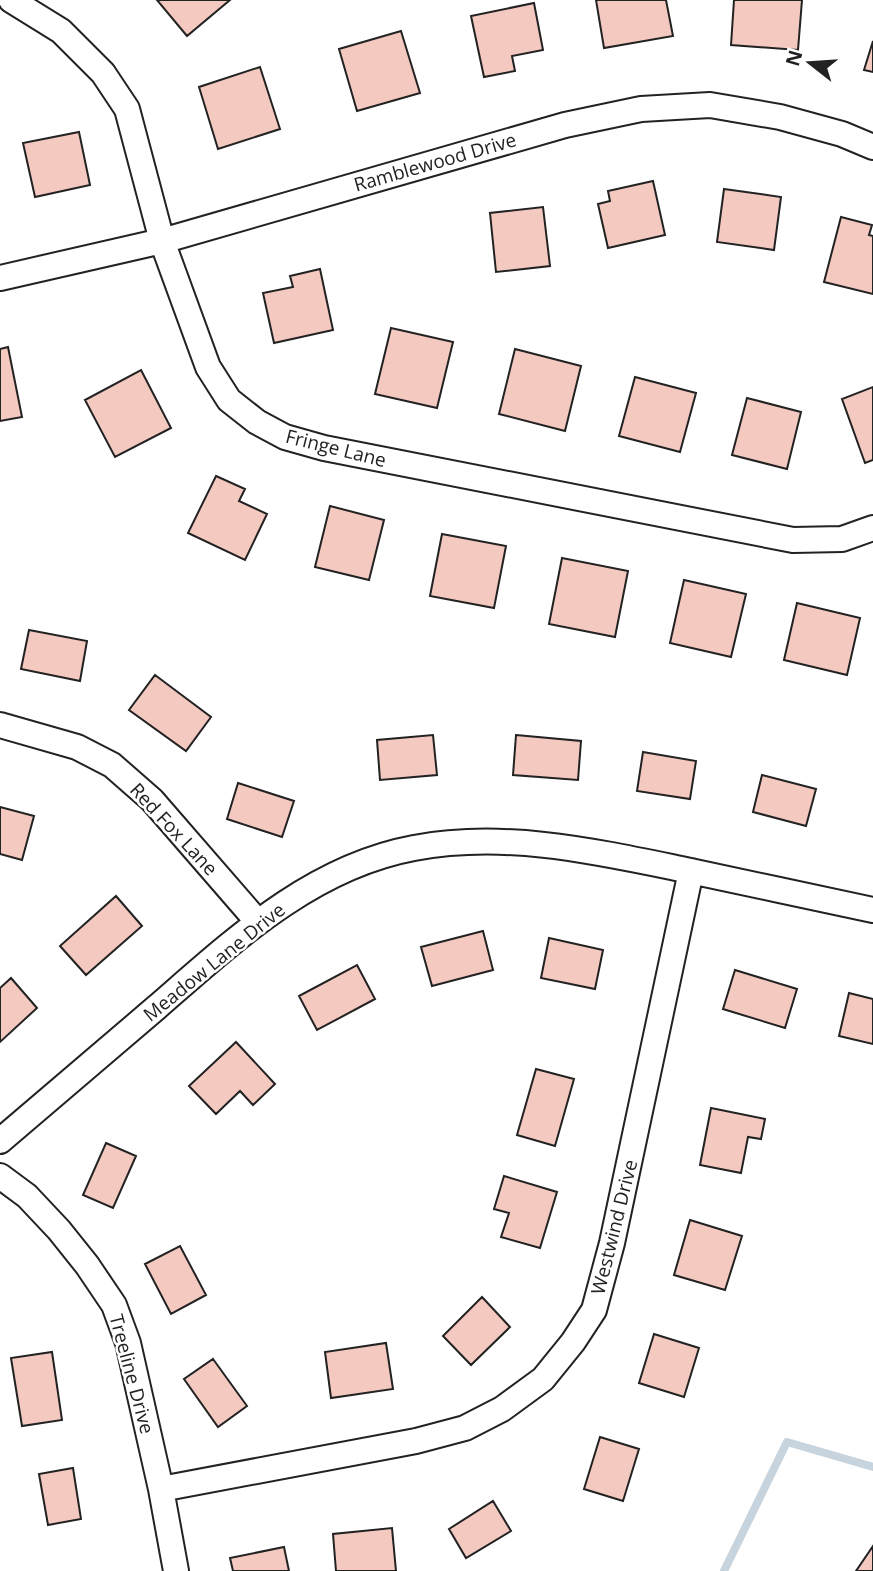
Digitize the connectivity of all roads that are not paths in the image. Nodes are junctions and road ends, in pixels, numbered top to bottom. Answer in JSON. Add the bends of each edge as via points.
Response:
{"nodes":[{"id":1,"x":11,"y":0,"type":"edge"},
{"id":2,"x":873,"y":147,"type":"edge"},
{"id":3,"x":162,"y":241,"type":"junction"},
{"id":4,"x":0,"y":278,"type":"edge"},
{"id":5,"x":873,"y":528,"type":"edge"},
{"id":6,"x":0,"y":725,"type":"edge"},
{"id":7,"x":691,"y":872,"type":"junction"},
{"id":8,"x":873,"y":910,"type":"edge"},
{"id":9,"x":257,"y":921,"type":"junction"},
{"id":10,"x":0,"y":1141,"type":"edge"},
{"id":11,"x":0,"y":1176,"type":"edge"},
{"id":12,"x":161,"y":1489,"type":"junction"},
{"id":13,"x":176,"y":1571,"type":"edge"}],
"edges":[{"from":1,"to":3,"type":"street","name":"Fringe Lane","via":[[61,31],[103,73],[127,109]]},
{"from":2,"to":3,"type":"street","name":"Ramblewood Drive","via":[[780,117],[710,105],[642,109],[565,125]]},
{"from":3,"to":4,"type":"street","name":"Ramblewood Drive"},
{"from":3,"to":5,"type":"street","name":"Fringe Lane","via":[[208,367],[229,400],[285,438],[793,540],[842,539]]},
{"from":6,"to":9,"type":"street","name":"Red Fox Lane","via":[[77,747],[111,765],[152,800]]},
{"from":7,"to":8,"type":"street","name":"Meadow Lane Drive"},
{"from":7,"to":9,"type":"street","name":"Meadow Lane Drive","via":[[538,843],[472,842],[414,848],[362,863],[306,889]]},
{"from":7,"to":12,"type":"street","name":"Westwind Drive","via":[[594,1310],[543,1379],[502,1409],[465,1428]]},
{"from":9,"to":10,"type":"street","name":"Meadow Lane Drive"},
{"from":11,"to":12,"type":"street","name":"Treeline Drive","via":[[59,1230],[114,1305],[128,1343]]},
{"from":12,"to":13,"type":"street","name":"Treeline Drive"}]}
